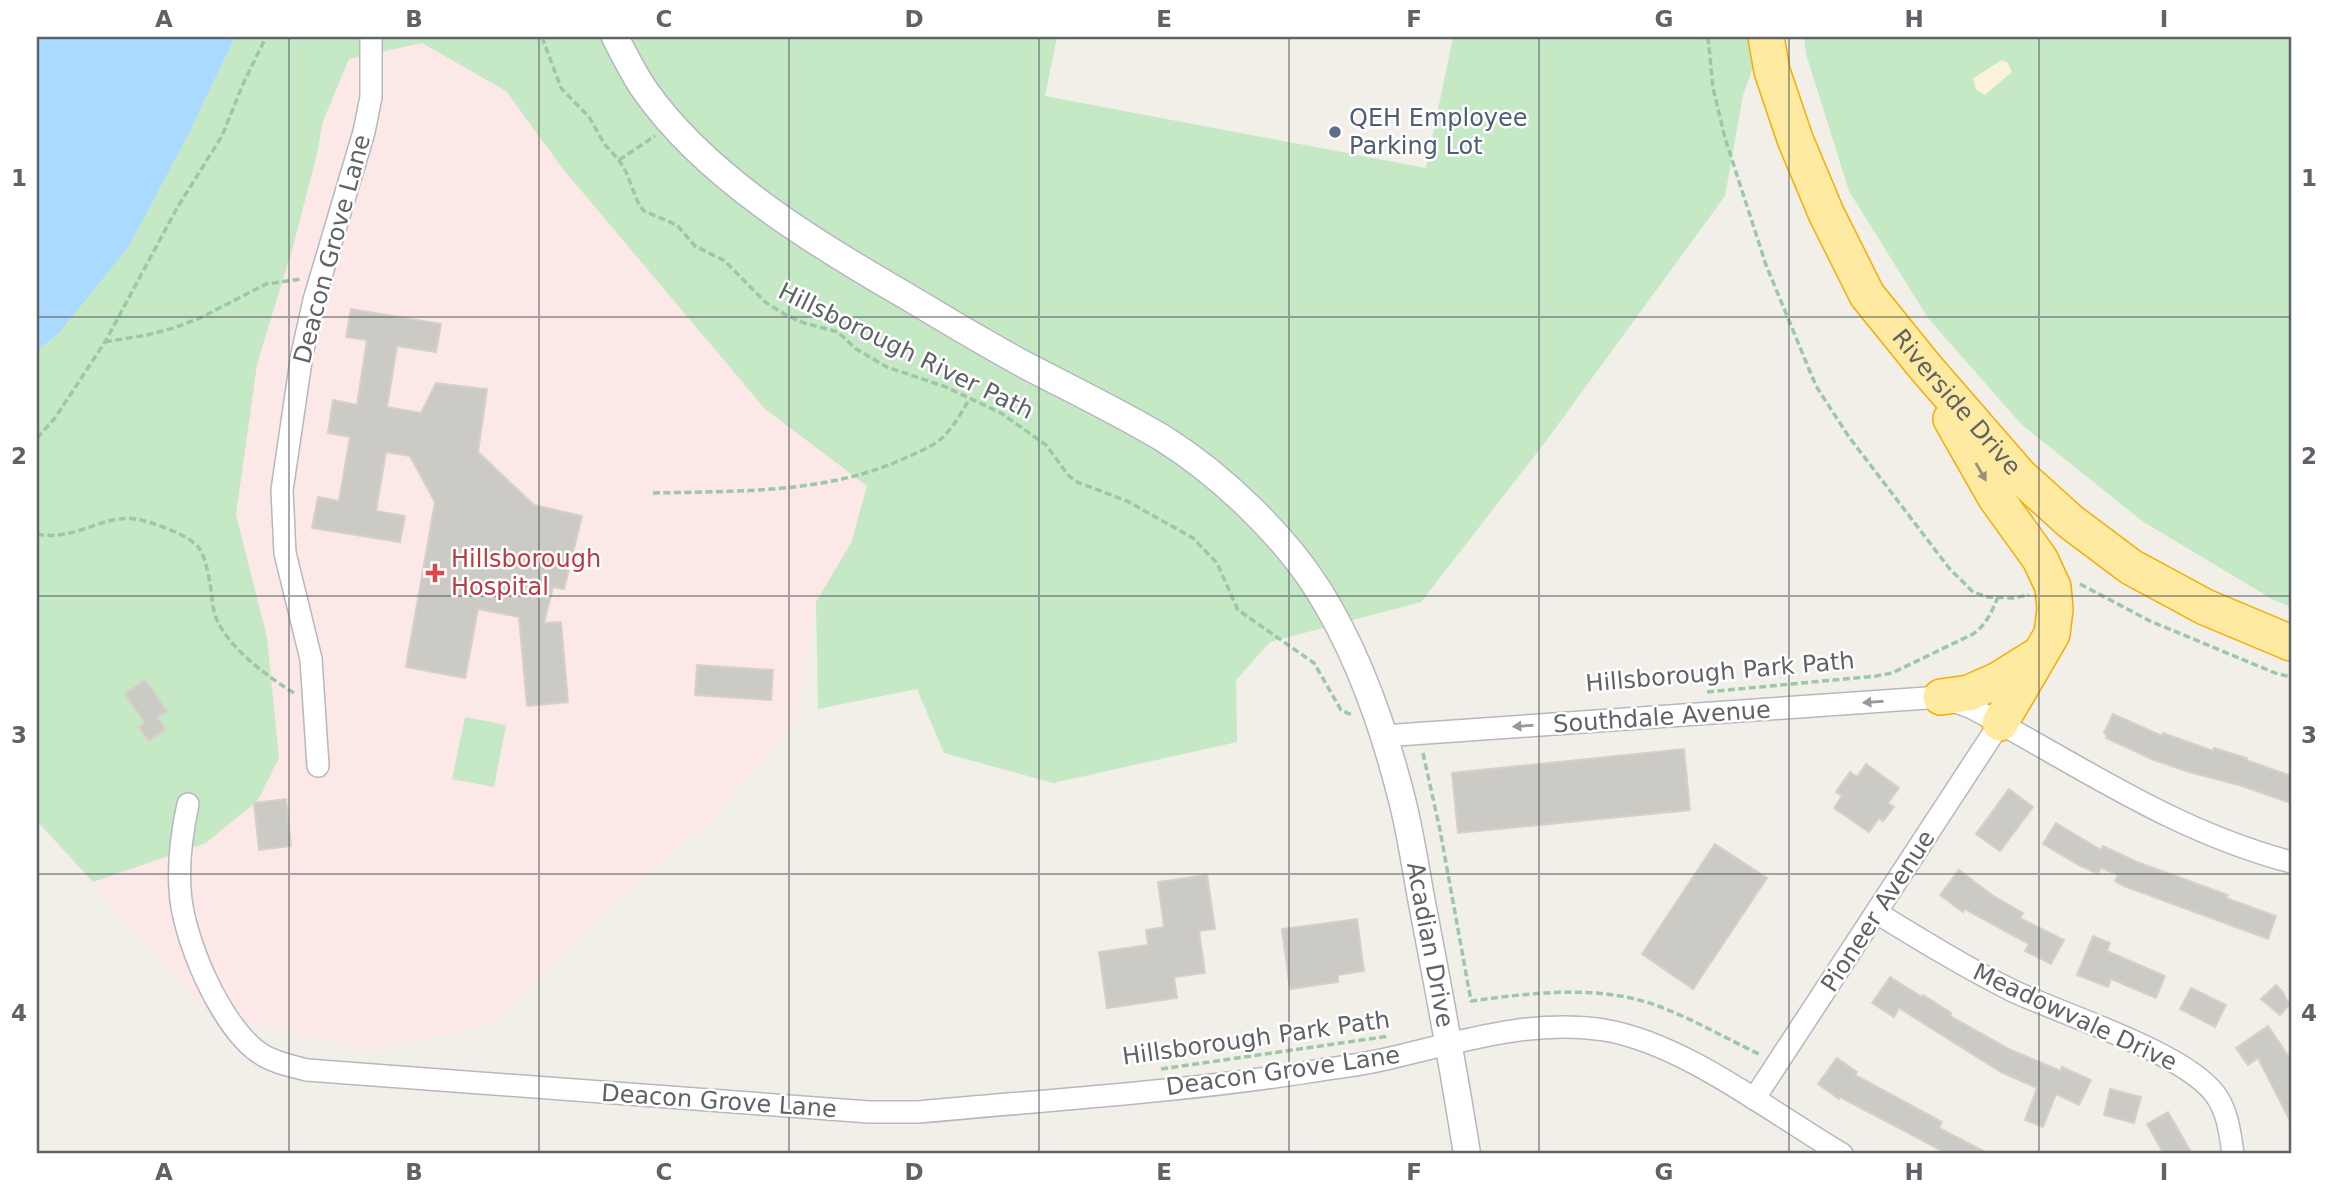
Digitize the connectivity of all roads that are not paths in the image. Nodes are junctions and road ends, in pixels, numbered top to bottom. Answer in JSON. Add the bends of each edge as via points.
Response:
{"nodes":[{"id":1,"x":615,"y":37,"type":"edge"},
{"id":2,"x":1766,"y":37,"type":"edge"},
{"id":3,"x":371,"y":39,"type":"edge"},
{"id":4,"x":1926,"y":369,"type":"junction"},
{"id":5,"x":2291,"y":643,"type":"edge"},
{"id":6,"x":2044,"y":651,"type":"junction"},
{"id":7,"x":1941,"y":697,"type":"junction"},
{"id":8,"x":2000,"y":723,"type":"junction"},
{"id":9,"x":1380,"y":725,"type":"junction"},
{"id":10,"x":318,"y":766,"type":"dead end"},
{"id":11,"x":188,"y":804,"type":"dead end"},
{"id":12,"x":2291,"y":862,"type":"edge"},
{"id":13,"x":1877,"y":913,"type":"junction"},
{"id":14,"x":1450,"y":1044,"type":"junction"},
{"id":15,"x":1754,"y":1099,"type":"junction"},
{"id":16,"x":1467,"y":1154,"type":"edge"},
{"id":17,"x":1842,"y":1154,"type":"edge"},
{"id":18,"x":2233,"y":1154,"type":"edge"}],
"edges":[{"from":1,"to":9,"type":"street","name":"Acadian Drive","via":[[643,88],[670,122],[704,157],[791,226],[998,349],[1164,439],[1220,479],[1318,589],[1345,636]]},
{"from":2,"to":4,"type":"highway","name":"Riverside Drive","via":[[1772,71],[1795,139],[1826,213],[1867,295]]},
{"from":3,"to":10,"type":"street","name":"Deacon Grove Lane","via":[[371,97],[302,354],[282,490],[285,553],[310,659]]},
{"from":4,"to":5,"type":"highway","name":"Riverside Drive","via":[[2019,475],[2071,522],[2142,572],[2205,607]]},
{"from":4,"to":6,"type":"highway","one_way":true,"via":[[1996,498],[2040,559],[2053,587],[2052,634]]},
{"from":6,"to":7,"type":"highway","via":[[1969,693]]},
{"from":6,"to":8,"type":"highway"},
{"from":7,"to":8,"type":"street"},
{"from":7,"to":9,"type":"street","name":"Southdale Avenue","one_way":true},
{"from":8,"to":12,"type":"street","via":[[2158,812],[2203,833]]},
{"from":8,"to":13,"type":"street","name":"Pioneer Avenue"},
{"from":9,"to":14,"type":"street","name":"Acadian Drive","via":[[1401,794]]},
{"from":11,"to":14,"type":"street","name":"Deacon Grove Lane","via":[[181,837],[180,893],[198,959],[227,1019],[242,1038],[262,1055],[307,1070],[894,1112],[1254,1080]]},
{"from":13,"to":15,"type":"street","name":"Pioneer Avenue"},
{"from":13,"to":18,"type":"street","name":"Meadowvale Drive","via":[[1969,969],[2189,1070],[2215,1094],[2228,1119]]},
{"from":14,"to":15,"type":"street","name":"Deacon Grove Lane","via":[[1543,1028],[1604,1030],[1655,1045]]},
{"from":14,"to":16,"type":"street","name":"Acadian Drive"},
{"from":15,"to":17,"type":"street","name":"Deacon Grove Lane"}]}
